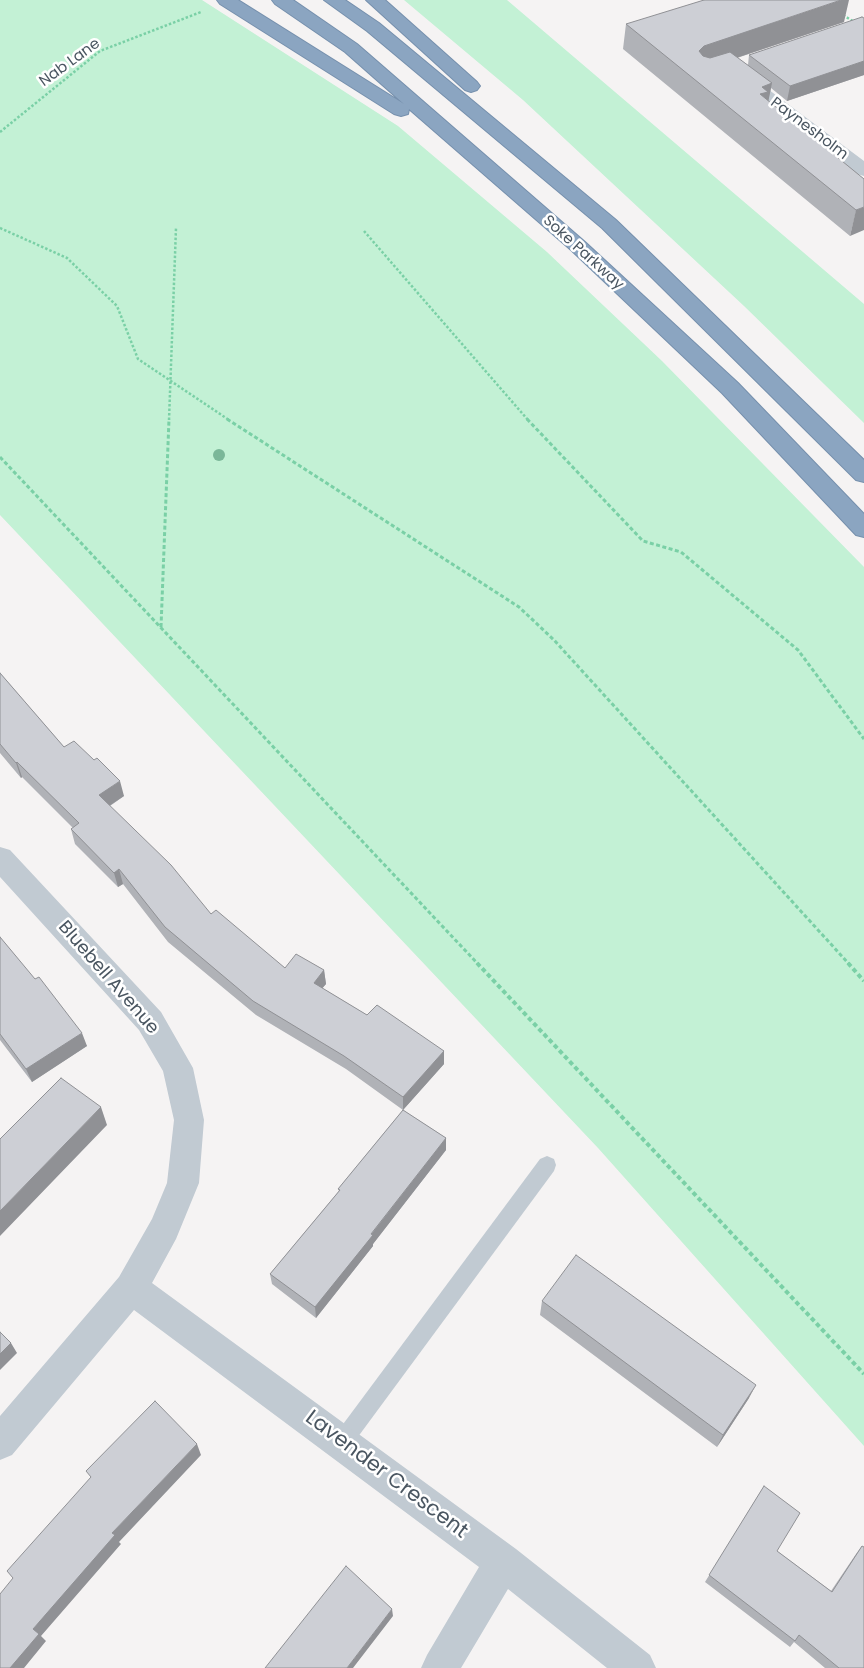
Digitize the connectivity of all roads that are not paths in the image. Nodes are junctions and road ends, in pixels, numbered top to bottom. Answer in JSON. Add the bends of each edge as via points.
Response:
{"nodes":[{"id":1,"x":226,"y":0,"type":"edge"},
{"id":2,"x":281,"y":0,"type":"edge"},
{"id":3,"x":333,"y":0,"type":"edge"},
{"id":4,"x":375,"y":0,"type":"edge"},
{"id":5,"x":748,"y":63,"type":"edge"},
{"id":6,"x":476,"y":157,"type":"junction"},
{"id":7,"x":864,"y":170,"type":"edge"},
{"id":8,"x":609,"y":224,"type":"junction"},
{"id":9,"x":864,"y":474,"type":"edge"},
{"id":10,"x":864,"y":529,"type":"edge"},
{"id":11,"x":0,"y":858,"type":"edge"},
{"id":12,"x":547,"y":1165,"type":"dead end"},
{"id":13,"x":132,"y":1288,"type":"junction"},
{"id":14,"x":342,"y":1442,"type":"junction"},
{"id":15,"x":0,"y":1443,"type":"edge"},
{"id":16,"x":503,"y":1562,"type":"junction"},
{"id":17,"x":440,"y":1668,"type":"edge"},
{"id":18,"x":637,"y":1668,"type":"edge"}],
"edges":[{"from":1,"to":6,"type":"highway"},
{"from":2,"to":6,"type":"highway","name":"Soke Parkway","via":[[351,48]]},
{"from":3,"to":8,"type":"highway","via":[[373,27]]},
{"from":4,"to":8,"type":"highway","via":[[493,106]]},
{"from":5,"to":7,"type":"street","name":"Paynesholm","via":[[726,70]]},
{"from":6,"to":10,"type":"highway","name":"Soke Parkway","via":[[578,246],[730,388]]},
{"from":8,"to":9,"type":"highway"},
{"from":11,"to":13,"type":"street","name":"Bluebell Avenue","via":[[150,1021],[178,1068],[189,1120],[183,1183],[165,1228]]},
{"from":12,"to":14,"type":"lane"},
{"from":13,"to":14,"type":"street","name":"Lavender Crescent"},
{"from":13,"to":15,"type":"street","name":"Bluebell Avenue"},
{"from":14,"to":16,"type":"street","name":"Lavender Crescent"},
{"from":16,"to":17,"type":"street"},
{"from":16,"to":18,"type":"street","name":"Lavender Crescent"}]}
